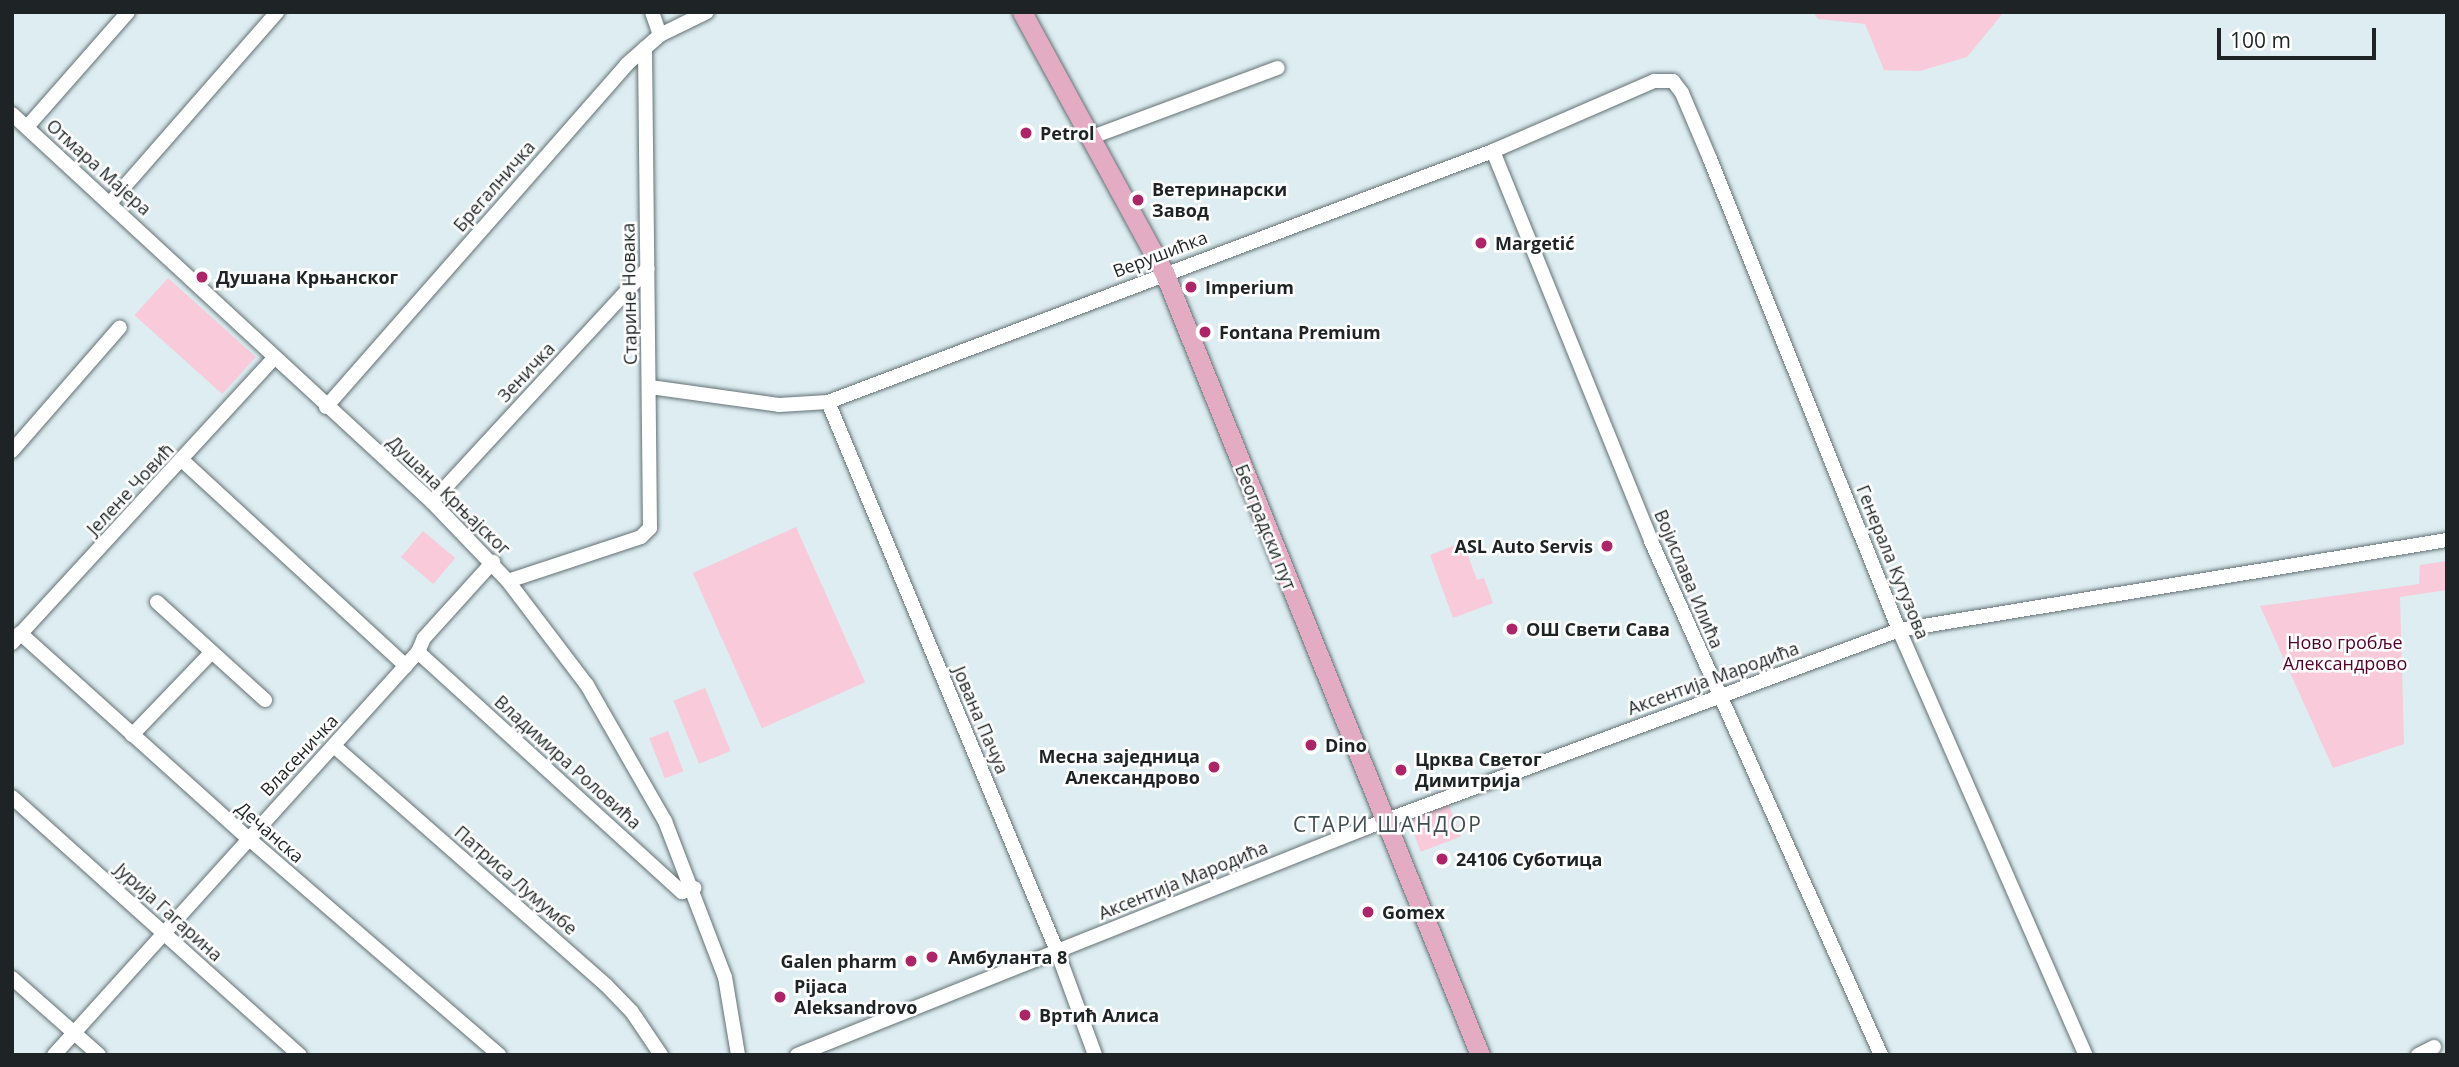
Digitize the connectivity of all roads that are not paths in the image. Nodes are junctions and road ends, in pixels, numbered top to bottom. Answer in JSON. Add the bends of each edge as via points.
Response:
{"nodes":[{"id":1,"x":128,"y":12,"type":"edge"},
{"id":2,"x":277,"y":12,"type":"edge"},
{"id":3,"x":652,"y":12,"type":"edge"},
{"id":4,"x":707,"y":12,"type":"edge"},
{"id":5,"x":1023,"y":12,"type":"edge"},
{"id":6,"x":660,"y":35,"type":"junction"},
{"id":7,"x":645,"y":48,"type":"junction"},
{"id":8,"x":1278,"y":68,"type":"dead end"},
{"id":9,"x":1673,"y":81,"type":"joint"},
{"id":10,"x":12,"y":114,"type":"edge"},
{"id":11,"x":27,"y":127,"type":"junction"},
{"id":12,"x":1092,"y":137,"type":"junction"},
{"id":13,"x":1493,"y":150,"type":"junction"},
{"id":14,"x":110,"y":203,"type":"junction"},
{"id":15,"x":160,"y":249,"type":"joint"},
{"id":16,"x":648,"y":268,"type":"junction"},
{"id":17,"x":1164,"y":272,"type":"junction"},
{"id":18,"x":120,"y":327,"type":"dead end"},
{"id":19,"x":273,"y":359,"type":"junction"},
{"id":20,"x":650,"y":387,"type":"junction"},
{"id":21,"x":828,"y":402,"type":"junction"},
{"id":22,"x":326,"y":407,"type":"junction"},
{"id":23,"x":12,"y":451,"type":"edge"},
{"id":24,"x":183,"y":461,"type":"junction"},
{"id":25,"x":432,"y":502,"type":"junction"},
{"id":26,"x":2447,"y":540,"type":"edge"},
{"id":27,"x":493,"y":562,"type":"junction"},
{"id":28,"x":508,"y":581,"type":"junction"},
{"id":29,"x":157,"y":602,"type":"dead end"},
{"id":30,"x":1899,"y":630,"type":"junction"},
{"id":31,"x":16,"y":638,"type":"edge"},
{"id":32,"x":212,"y":652,"type":"junction"},
{"id":33,"x":418,"y":652,"type":"junction"},
{"id":34,"x":406,"y":666,"type":"junction"},
{"id":35,"x":1718,"y":697,"type":"junction"},
{"id":36,"x":265,"y":700,"type":"dead end"},
{"id":37,"x":132,"y":735,"type":"junction"},
{"id":38,"x":334,"y":746,"type":"junction"},
{"id":39,"x":12,"y":797,"type":"edge"},
{"id":40,"x":1382,"y":822,"type":"junction"},
{"id":41,"x":248,"y":838,"type":"junction"},
{"id":42,"x":694,"y":888,"type":"junction"},
{"id":43,"x":165,"y":934,"type":"junction"},
{"id":44,"x":1057,"y":951,"type":"junction"},
{"id":45,"x":12,"y":978,"type":"edge"},
{"id":46,"x":74,"y":1032,"type":"junction"},
{"id":47,"x":2434,"y":1047,"type":"dead end"},
{"id":48,"x":54,"y":1055,"type":"edge"},
{"id":49,"x":99,"y":1055,"type":"edge"},
{"id":50,"x":300,"y":1055,"type":"edge"},
{"id":51,"x":499,"y":1055,"type":"edge"},
{"id":52,"x":661,"y":1055,"type":"edge"},
{"id":53,"x":738,"y":1055,"type":"edge"},
{"id":54,"x":797,"y":1055,"type":"edge"},
{"id":55,"x":1095,"y":1055,"type":"edge"},
{"id":56,"x":1480,"y":1055,"type":"edge"},
{"id":57,"x":1881,"y":1055,"type":"edge"},
{"id":58,"x":2086,"y":1055,"type":"edge"},
{"id":59,"x":2418,"y":1055,"type":"edge"}],
"edges":[{"from":1,"to":11,"type":"street"},
{"from":2,"to":14,"type":"street"},
{"from":3,"to":6,"type":"street"},
{"from":4,"to":6,"type":"street","name":"Брегалничка"},
{"from":5,"to":12,"type":"main road","name":"Београдски пут"},
{"from":6,"to":7,"type":"street","name":"Брегалничка"},
{"from":7,"to":16,"type":"street","name":"Старине Новака"},
{"from":7,"to":22,"type":"street","name":"Брегалничка"},
{"from":8,"to":12,"type":"street"},
{"from":9,"to":13,"type":"street","name":"Верушићка","via":[[1654,81]]},
{"from":9,"to":30,"type":"street","name":"Генерала Кутузова","via":[[1706,148]]},
{"from":10,"to":11,"type":"street","name":"Отмара Мајера"},
{"from":11,"to":14,"type":"street","name":"Отмара Мајера"},
{"from":12,"to":17,"type":"main road","name":"Београдски пут"},
{"from":13,"to":17,"type":"street","name":"Верушићка"},
{"from":13,"to":35,"type":"street","name":"Војислава Илића"},
{"from":14,"to":15,"type":"street","name":"Отмара Мајера"},
{"from":15,"to":19,"type":"street","name":"Душана Крњајског"},
{"from":16,"to":20,"type":"street","name":"Старине Новака"},
{"from":16,"to":25,"type":"street","name":"Зеничка"},
{"from":17,"to":21,"type":"street","name":"Верушићка"},
{"from":17,"to":40,"type":"main road","name":"Београдски пут"},
{"from":18,"to":23,"type":"street"},
{"from":19,"to":22,"type":"street","name":"Душана Крњајског"},
{"from":19,"to":24,"type":"street","name":"Јелене Човић"},
{"from":20,"to":21,"type":"street","name":"Верушићка","via":[[779,405]]},
{"from":20,"to":28,"type":"street","name":"Старине Новака","via":[[650,526],[641,537]]},
{"from":21,"to":44,"type":"street","name":"Јована Пачуа"},
{"from":22,"to":25,"type":"street","name":"Душана Крњајског"},
{"from":24,"to":31,"type":"street","name":"Јелене Човић"},
{"from":24,"to":34,"type":"street"},
{"from":25,"to":27,"type":"street","name":"Душана Крњајског"},
{"from":26,"to":30,"type":"street","name":"Аксентија Мародића"},
{"from":27,"to":28,"type":"street","name":"Душана Крњајског"},
{"from":27,"to":33,"type":"street","name":"Власеничка","via":[[424,638]]},
{"from":28,"to":42,"type":"street","name":"Душана Крњајског","via":[[587,685],[665,821]]},
{"from":29,"to":32,"type":"street"},
{"from":30,"to":35,"type":"street","name":"Аксентија Мародића"},
{"from":30,"to":58,"type":"street","name":"Генерала Кутузова"},
{"from":31,"to":37,"type":"street","name":"Дечанска"},
{"from":32,"to":36,"type":"street"},
{"from":32,"to":37,"type":"street"},
{"from":33,"to":34,"type":"street","name":"Власеничка"},
{"from":33,"to":42,"type":"street","name":"Владимира Роловића","via":[[682,892]]},
{"from":34,"to":38,"type":"street","name":"Власеничка"},
{"from":35,"to":40,"type":"street","name":"Аксентија Мародића"},
{"from":35,"to":57,"type":"street","name":"Војислава Илића"},
{"from":37,"to":41,"type":"street","name":"Дечанска"},
{"from":38,"to":41,"type":"street","name":"Власеничка"},
{"from":38,"to":52,"type":"street","name":"Патриса Лумумбе","via":[[606,985],[632,1012]]},
{"from":39,"to":43,"type":"street","name":"Јурија Гагарина"},
{"from":40,"to":44,"type":"street","name":"Аксентија Мародића"},
{"from":40,"to":56,"type":"main road","name":"Београдски пут"},
{"from":41,"to":43,"type":"street","name":"Власеничка"},
{"from":41,"to":51,"type":"street","name":"Дечанска"},
{"from":42,"to":53,"type":"street","via":[[725,977]]},
{"from":43,"to":46,"type":"street","name":"Власеничка","via":[[157,937]]},
{"from":43,"to":50,"type":"street","name":"Јурија Гагарина"},
{"from":44,"to":54,"type":"street","name":"Аксентија Мародића"},
{"from":44,"to":55,"type":"street","name":"Јована Пачуа"},
{"from":45,"to":46,"type":"street"},
{"from":46,"to":48,"type":"street","name":"Власеничка"},
{"from":46,"to":49,"type":"street"},
{"from":47,"to":59,"type":"street"}]}
